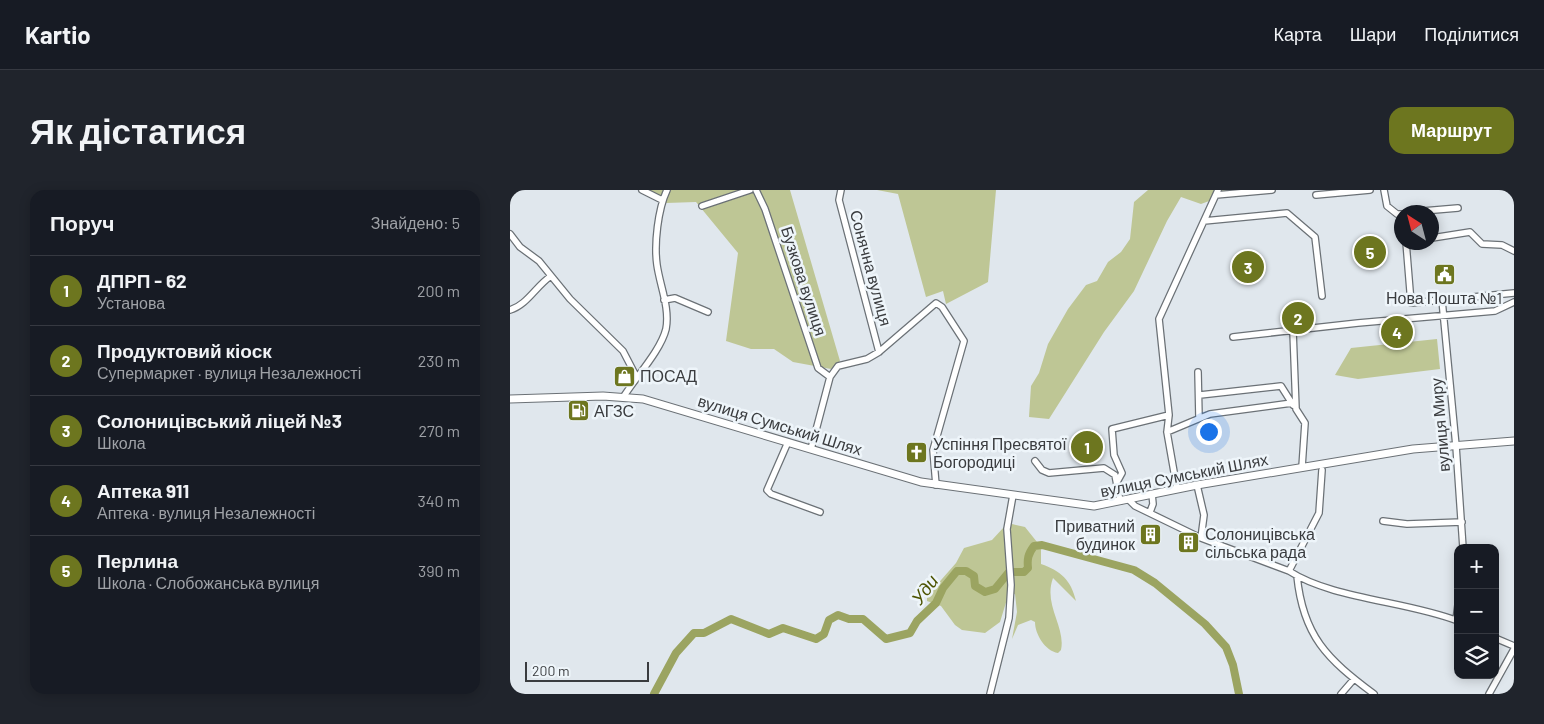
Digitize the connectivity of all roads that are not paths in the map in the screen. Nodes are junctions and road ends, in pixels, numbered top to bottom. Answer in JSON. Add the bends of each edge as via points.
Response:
{"nodes":[{"id":1,"x":642,"y":190,"type":"edge"},
{"id":2,"x":667,"y":190,"type":"edge"},
{"id":3,"x":750,"y":190,"type":"edge"},
{"id":4,"x":756,"y":190,"type":"edge"},
{"id":5,"x":841,"y":190,"type":"edge"},
{"id":6,"x":1272,"y":190,"type":"edge"},
{"id":7,"x":1370,"y":190,"type":"edge"},
{"id":8,"x":1384,"y":190,"type":"edge"},
{"id":9,"x":1217,"y":192,"type":"edge"},
{"id":10,"x":1316,"y":195,"type":"dead end"},
{"id":11,"x":662,"y":200,"type":"junction"},
{"id":12,"x":702,"y":206,"type":"dead end"},
{"id":13,"x":1458,"y":208,"type":"dead end"},
{"id":14,"x":1439,"y":210,"type":"edge"},
{"id":15,"x":1394,"y":212,"type":"edge"},
{"id":16,"x":1204,"y":221,"type":"junction"},
{"id":17,"x":510,"y":234,"type":"edge"},
{"id":18,"x":1439,"y":237,"type":"edge"},
{"id":19,"x":1407,"y":250,"type":"edge"},
{"id":20,"x":1514,"y":251,"type":"edge"},
{"id":21,"x":551,"y":276,"type":"junction"},
{"id":22,"x":1514,"y":293,"type":"edge"},
{"id":23,"x":1322,"y":296,"type":"dead end"},
{"id":24,"x":664,"y":300,"type":"junction"},
{"id":25,"x":1442,"y":300,"type":"junction"},
{"id":26,"x":1514,"y":302,"type":"edge"},
{"id":27,"x":510,"y":310,"type":"edge"},
{"id":28,"x":708,"y":312,"type":"dead end"},
{"id":29,"x":1444,"y":316,"type":"junction"},
{"id":30,"x":1293,"y":331,"type":"junction"},
{"id":31,"x":1233,"y":337,"type":"dead end"},
{"id":32,"x":879,"y":352,"type":"junction"},
{"id":33,"x":1198,"y":372,"type":"dead end"},
{"id":34,"x":636,"y":376,"type":"junction"},
{"id":35,"x":830,"y":377,"type":"junction"},
{"id":36,"x":1200,"y":395,"type":"junction"},
{"id":37,"x":624,"y":396,"type":"junction"},
{"id":38,"x":510,"y":399,"type":"edge"},
{"id":39,"x":1294,"y":406,"type":"junction"},
{"id":40,"x":1169,"y":415,"type":"junction"},
{"id":41,"x":1199,"y":418,"type":"junction"},
{"id":42,"x":1167,"y":432,"type":"junction"},
{"id":43,"x":1514,"y":441,"type":"edge"},
{"id":44,"x":788,"y":442,"type":"junction"},
{"id":45,"x":1456,"y":446,"type":"junction"},
{"id":46,"x":811,"y":449,"type":"junction"},
{"id":47,"x":1036,"y":461,"type":"dead end"},
{"id":48,"x":1302,"y":468,"type":"junction"},
{"id":49,"x":1322,"y":470,"type":"dead end"},
{"id":50,"x":1117,"y":482,"type":"junction"},
{"id":51,"x":936,"y":485,"type":"junction"},
{"id":52,"x":1197,"y":485,"type":"junction"},
{"id":53,"x":1177,"y":489,"type":"junction"},
{"id":54,"x":1152,"y":494,"type":"junction"},
{"id":55,"x":1013,"y":495,"type":"junction"},
{"id":56,"x":1128,"y":499,"type":"junction"},
{"id":57,"x":1120,"y":501,"type":"junction"},
{"id":58,"x":820,"y":512,"type":"dead end"},
{"id":59,"x":1150,"y":512,"type":"junction"},
{"id":60,"x":1383,"y":521,"type":"dead end"},
{"id":61,"x":1462,"y":522,"type":"junction"},
{"id":62,"x":1201,"y":538,"type":"junction"},
{"id":63,"x":1463,"y":544,"type":"edge"},
{"id":64,"x":1289,"y":571,"type":"junction"},
{"id":65,"x":1297,"y":576,"type":"junction"},
{"id":66,"x":1454,"y":619,"type":"edge"},
{"id":67,"x":1499,"y":640,"type":"edge"},
{"id":68,"x":1514,"y":648,"type":"edge"},
{"id":69,"x":1354,"y":679,"type":"junction"},
{"id":70,"x":990,"y":694,"type":"edge"},
{"id":71,"x":1341,"y":694,"type":"edge"},
{"id":72,"x":1374,"y":694,"type":"edge"},
{"id":73,"x":1490,"y":694,"type":"edge"}],
"edges":[{"from":1,"to":11,"type":"street"},
{"from":2,"to":11,"type":"street"},
{"from":3,"to":12,"type":"street"},
{"from":4,"to":35,"type":"street","name":"Бузкова вулиця","via":[[766,209],[818,368]]},
{"from":5,"to":32,"type":"street","name":"Сонячна вулиця","via":[[839,200]]},
{"from":6,"to":9,"type":"street"},
{"from":7,"to":10,"type":"street"},
{"from":8,"to":15,"type":"street","via":[[1387,206]]},
{"from":9,"to":16,"type":"street"},
{"from":11,"to":24,"type":"street","via":[[657,263]]},
{"from":13,"to":14,"type":"street"},
{"from":16,"to":23,"type":"street","via":[[1287,213],[1315,236]]},
{"from":16,"to":40,"type":"street","via":[[1159,320]]},
{"from":17,"to":21,"type":"street"},
{"from":18,"to":20,"type":"street","via":[[1470,232],[1482,244],[1502,245]]},
{"from":19,"to":25,"type":"street","via":[[1411,303]]},
{"from":21,"to":27,"type":"street"},
{"from":21,"to":34,"type":"street","via":[[623,351]]},
{"from":22,"to":25,"type":"street"},
{"from":24,"to":28,"type":"street","via":[[675,298]]},
{"from":24,"to":34,"type":"street","via":[[666,330],[661,343]]},
{"from":25,"to":29,"type":"street","name":"вулиця Миру"},
{"from":26,"to":29,"type":"street","via":[[1495,311]]},
{"from":29,"to":30,"type":"street","via":[[1358,322]]},
{"from":29,"to":45,"type":"street","name":"вулиця Миру"},
{"from":30,"to":31,"type":"street"},
{"from":30,"to":39,"type":"street"},
{"from":32,"to":35,"type":"street","via":[[867,359],[838,366]]},
{"from":32,"to":51,"type":"street","via":[[936,303],[964,341],[933,450]]},
{"from":33,"to":36,"type":"street"},
{"from":34,"to":37,"type":"street"},
{"from":35,"to":46,"type":"street"},
{"from":36,"to":39,"type":"street","via":[[1281,386]]},
{"from":36,"to":41,"type":"street"},
{"from":37,"to":38,"type":"main road","name":"вулиця Сумський Шлях"},
{"from":37,"to":44,"type":"main road","name":"вулиця Сумський Шлях"},
{"from":39,"to":41,"type":"street"},
{"from":39,"to":48,"type":"street","via":[[1305,423]]},
{"from":40,"to":42,"type":"street"},
{"from":40,"to":50,"type":"street","via":[[1112,429],[1111,443],[1122,474]]},
{"from":41,"to":42,"type":"street"},
{"from":42,"to":53,"type":"street"},
{"from":43,"to":45,"type":"main road","name":"вулиця Сумський Шлях"},
{"from":44,"to":46,"type":"main road","name":"вулиця Сумський Шлях"},
{"from":44,"to":58,"type":"street","via":[[767,490]]},
{"from":45,"to":48,"type":"main road","name":"вулиця Сумський Шлях","via":[[1413,449]]},
{"from":45,"to":61,"type":"street","name":"вулиця Миру"},
{"from":46,"to":51,"type":"main road","name":"вулиця Сумський Шлях"},
{"from":47,"to":50,"type":"street","via":[[1048,474],[1104,468],[1115,476]]},
{"from":48,"to":52,"type":"main road","name":"вулиця Сумський Шлях"},
{"from":49,"to":64,"type":"street","via":[[1319,512]]},
{"from":50,"to":57,"type":"street"},
{"from":51,"to":55,"type":"main road","name":"вулиця Сумський Шлях"},
{"from":52,"to":53,"type":"main road","name":"вулиця Сумський Шлях"},
{"from":52,"to":62,"type":"street","via":[[1204,515]]},
{"from":53,"to":54,"type":"main road","name":"вулиця Сумський Шлях"},
{"from":54,"to":56,"type":"main road","name":"вулиця Сумський Шлях"},
{"from":54,"to":59,"type":"street"},
{"from":55,"to":57,"type":"main road","name":"вулиця Сумський Шлях","via":[[1094,506]]},
{"from":55,"to":70,"type":"street","via":[[1007,524],[1011,585],[1009,618]]},
{"from":56,"to":57,"type":"main road","name":"вулиця Сумський Шлях"},
{"from":56,"to":59,"type":"street"},
{"from":59,"to":62,"type":"street"},
{"from":60,"to":61,"type":"street","via":[[1407,524]]},
{"from":61,"to":63,"type":"street","name":"вулиця Миру"},
{"from":62,"to":64,"type":"street"},
{"from":64,"to":65,"type":"street"},
{"from":65,"to":66,"type":"street","via":[[1343,592]]},
{"from":65,"to":69,"type":"street","via":[[1299,598],[1309,630],[1317,643]]},
{"from":67,"to":68,"type":"street"},
{"from":68,"to":73,"type":"street"},
{"from":69,"to":71,"type":"street"},
{"from":69,"to":72,"type":"street"}]}
